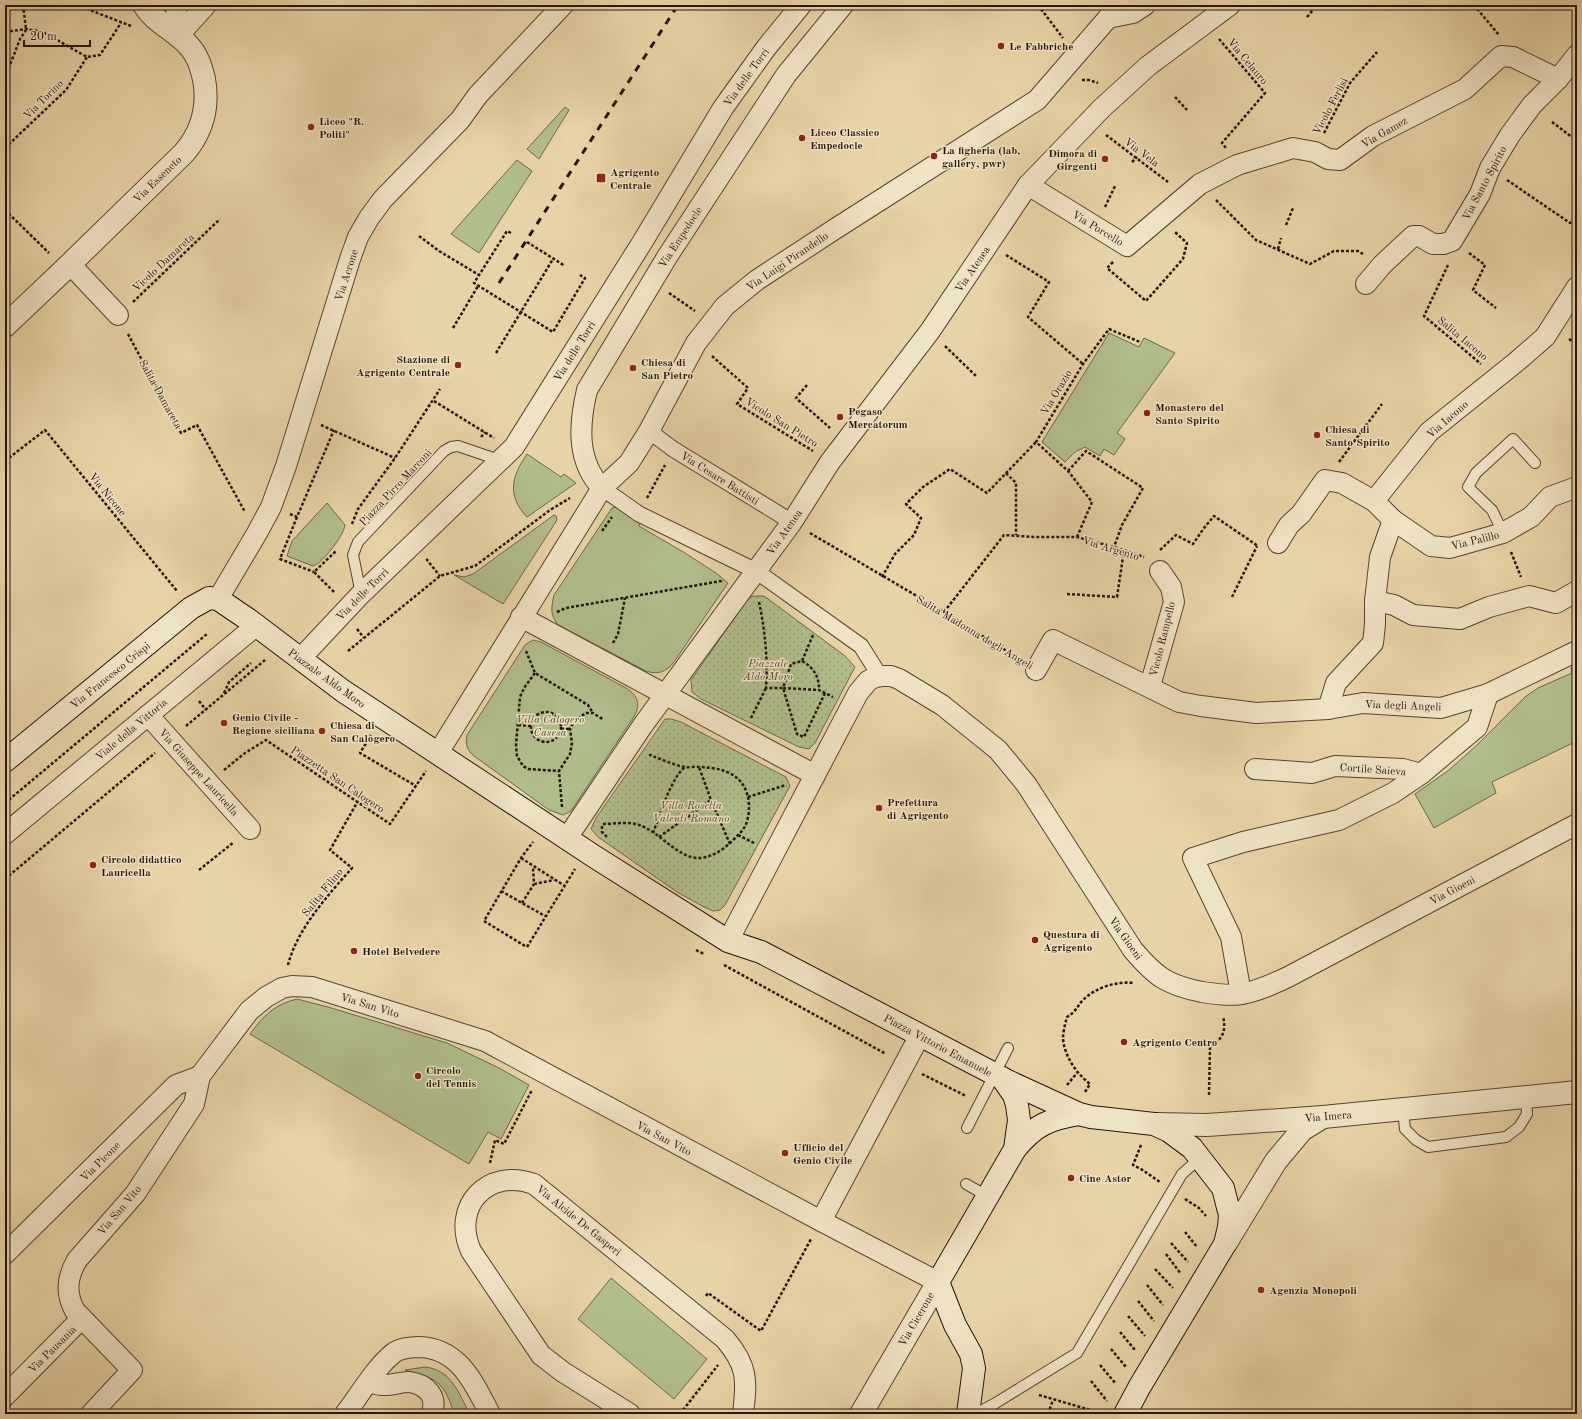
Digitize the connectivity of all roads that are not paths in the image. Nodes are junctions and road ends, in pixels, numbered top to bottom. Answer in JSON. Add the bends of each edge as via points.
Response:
{"nodes":[{"id":1,"x":144,"y":5,"type":"edge"},
{"id":2,"x":176,"y":5,"type":"edge"},
{"id":3,"x":206,"y":5,"type":"edge"},
{"id":4,"x":563,"y":5,"type":"edge"},
{"id":5,"x":801,"y":5,"type":"edge"},
{"id":6,"x":843,"y":5,"type":"edge"},
{"id":7,"x":1145,"y":5,"type":"edge"},
{"id":8,"x":1230,"y":5,"type":"edge"},
{"id":9,"x":1111,"y":12,"type":"edge"},
{"id":10,"x":178,"y":36,"type":"junction"},
{"id":11,"x":1577,"y":54,"type":"edge"},
{"id":12,"x":1558,"y":79,"type":"junction"},
{"id":13,"x":1028,"y":185,"type":"junction"},
{"id":14,"x":1192,"y":190,"type":"joint"},
{"id":15,"x":68,"y":266,"type":"junction"},
{"id":16,"x":1366,"y":284,"type":"dead end"},
{"id":17,"x":1577,"y":287,"type":"edge"},
{"id":18,"x":118,"y":316,"type":"road end"},
{"id":19,"x":5,"y":326,"type":"edge"},
{"id":20,"x":649,"y":431,"type":"junction"},
{"id":21,"x":506,"y":454,"type":"junction"},
{"id":22,"x":1535,"y":463,"type":"dead end"},
{"id":23,"x":1577,"y":487,"type":"edge"},
{"id":24,"x":602,"y":488,"type":"junction"},
{"id":25,"x":1374,"y":501,"type":"junction"},
{"id":26,"x":1393,"y":520,"type":"junction"},
{"id":27,"x":792,"y":522,"type":"junction"},
{"id":28,"x":1503,"y":533,"type":"junction"},
{"id":29,"x":1278,"y":543,"type":"dead end"},
{"id":30,"x":1155,"y":562,"type":"road end"},
{"id":31,"x":763,"y":577,"type":"junction"},
{"id":32,"x":1577,"y":591,"type":"edge"},
{"id":33,"x":361,"y":594,"type":"junction"},
{"id":34,"x":218,"y":599,"type":"junction"},
{"id":35,"x":1375,"y":601,"type":"junction"},
{"id":36,"x":521,"y":617,"type":"junction"},
{"id":37,"x":257,"y":625,"type":"junction"},
{"id":38,"x":1577,"y":651,"type":"edge"},
{"id":39,"x":300,"y":659,"type":"junction"},
{"id":40,"x":1036,"y":670,"type":"road end"},
{"id":41,"x":880,"y":676,"type":"junction"},
{"id":42,"x":1150,"y":686,"type":"junction"},
{"id":43,"x":666,"y":694,"type":"junction"},
{"id":44,"x":1488,"y":694,"type":"junction"},
{"id":45,"x":1328,"y":709,"type":"junction"},
{"id":46,"x":148,"y":715,"type":"junction"},
{"id":47,"x":438,"y":753,"type":"junction"},
{"id":48,"x":7,"y":756,"type":"edge"},
{"id":49,"x":1254,"y":769,"type":"dead end"},
{"id":50,"x":1421,"y":774,"type":"junction"},
{"id":51,"x":815,"y":775,"type":"junction"},
{"id":52,"x":1577,"y":824,"type":"edge"},
{"id":53,"x":250,"y":829,"type":"road end"},
{"id":54,"x":5,"y":834,"type":"edge"},
{"id":55,"x":567,"y":838,"type":"junction"},
{"id":56,"x":728,"y":941,"type":"junction"},
{"id":57,"x":1241,"y":994,"type":"junction"},
{"id":58,"x":920,"y":1035,"type":"junction"},
{"id":59,"x":1008,"y":1048,"type":"dead end"},
{"id":60,"x":200,"y":1076,"type":"junction"},
{"id":61,"x":998,"y":1076,"type":"junction"},
{"id":62,"x":1577,"y":1092,"type":"edge"},
{"id":63,"x":1526,"y":1097,"type":"junction"},
{"id":64,"x":1081,"y":1104,"type":"junction"},
{"id":65,"x":1403,"y":1110,"type":"junction"},
{"id":66,"x":1323,"y":1117,"type":"junction"},
{"id":67,"x":1149,"y":1123,"type":"junction"},
{"id":68,"x":967,"y":1128,"type":"dead end"},
{"id":69,"x":1015,"y":1149,"type":"junction"},
{"id":70,"x":1200,"y":1158,"type":"junction"},
{"id":71,"x":966,"y":1184,"type":"dead end"},
{"id":72,"x":987,"y":1196,"type":"junction"},
{"id":73,"x":821,"y":1221,"type":"junction"},
{"id":74,"x":971,"y":1223,"type":"joint"},
{"id":75,"x":1225,"y":1244,"type":"junction"},
{"id":76,"x":5,"y":1254,"type":"edge"},
{"id":77,"x":938,"y":1282,"type":"junction"},
{"id":78,"x":82,"y":1319,"type":"junction"},
{"id":79,"x":369,"y":1381,"type":"junction"},
{"id":80,"x":5,"y":1396,"type":"edge"},
{"id":81,"x":1114,"y":1409,"type":"edge"},
{"id":82,"x":91,"y":1414,"type":"edge"},
{"id":83,"x":345,"y":1414,"type":"edge"},
{"id":84,"x":431,"y":1414,"type":"edge"},
{"id":85,"x":490,"y":1414,"type":"edge"},
{"id":86,"x":630,"y":1414,"type":"edge"},
{"id":87,"x":743,"y":1414,"type":"edge"},
{"id":88,"x":861,"y":1414,"type":"edge"},
{"id":89,"x":968,"y":1414,"type":"edge"},
{"id":90,"x":975,"y":1414,"type":"edge"}],
"edges":[{"from":1,"to":10,"type":"main road","name":"Via Esseneto","via":[[150,14]]},
{"from":2,"to":10,"type":"street"},
{"from":3,"to":10,"type":"street"},
{"from":4,"to":34,"type":"street","name":"Via Acrone","via":[[478,95],[460,120],[383,199],[369,218],[350,259],[271,507]]},
{"from":5,"to":21,"type":"street","name":"Via delle Torri","via":[[723,108],[643,241]]},
{"from":6,"to":24,"type":"street","name":"Via Empedocle","via":[[786,75],[667,257],[587,390],[582,409],[582,446],[586,465],[593,479]]},
{"from":7,"to":9,"type":"street","via":[[1133,13]]},
{"from":8,"to":13,"type":"street","name":"Via Atenea","via":[[1148,66]]},
{"from":9,"to":20,"type":"street","name":"Via Luigi Pirandello","via":[[1037,100],[834,229],[757,280],[725,306],[696,343]]},
{"from":10,"to":15,"type":"main road","name":"Via Esseneto","via":[[190,46],[201,63],[206,98],[202,124],[184,153]]},
{"from":11,"to":12,"type":"street","name":"Via Santo Spirito"},
{"from":12,"to":14,"type":"street","name":"Via Gamez","via":[[1513,57],[1501,56],[1465,88],[1373,136],[1340,160],[1293,148],[1237,165]]},
{"from":12,"to":16,"type":"street","name":"Via Santo Spirito","via":[[1532,105],[1510,135],[1490,168],[1480,194],[1448,242],[1433,244],[1419,236],[1413,236]]},
{"from":13,"to":14,"type":"street","name":"Via Porcello","via":[[1127,246]]},
{"from":13,"to":27,"type":"street","name":"Via Atenea","via":[[930,331],[830,462]]},
{"from":15,"to":18,"type":"street"},
{"from":15,"to":19,"type":"main road","name":"Via Esseneto"},
{"from":17,"to":25,"type":"street","name":"Via Iacono","via":[[1545,337],[1429,432]]},
{"from":20,"to":24,"type":"street","name":"Via Luigi Pirandello","via":[[629,463]]},
{"from":20,"to":27,"type":"street","name":"Via Cesare Battisti"},
{"from":21,"to":33,"type":"street","name":"Via delle Torri"},
{"from":21,"to":33,"type":"lane","name":"Piazza Pirro Marconi","via":[[458,446],[444,451],[358,542],[353,555]]},
{"from":22,"to":28,"type":"lane","via":[[1513,439],[1476,473],[1468,487],[1492,510]]},
{"from":23,"to":28,"type":"street","name":"Via Palillo","via":[[1550,497],[1531,517]]},
{"from":24,"to":31,"type":"street","via":[[639,514]]},
{"from":24,"to":36,"type":"street"},
{"from":25,"to":26,"type":"street","name":"Via Palillo"},
{"from":25,"to":29,"type":"street","via":[[1342,484],[1325,480]]},
{"from":26,"to":28,"type":"street","name":"Via Palillo","via":[[1431,546],[1450,548]]},
{"from":26,"to":35,"type":"street","via":[[1380,556]]},
{"from":27,"to":31,"type":"street","name":"Via Atenea"},
{"from":30,"to":42,"type":"street","name":"Vicolo Rampello","via":[[1170,586],[1174,602]]},
{"from":31,"to":41,"type":"street","via":[[861,646]]},
{"from":31,"to":43,"type":"street"},
{"from":32,"to":35,"type":"street","via":[[1556,603],[1529,596],[1489,607],[1460,619],[1413,615],[1394,605]]},
{"from":33,"to":39,"type":"street","name":"Via delle Torri"},
{"from":34,"to":37,"type":"main road","name":"Piazzale Aldo Moro"},
{"from":34,"to":48,"type":"main road","name":"Via Francesco Crispi","via":[[209,598],[191,608]]},
{"from":35,"to":45,"type":"street","via":[[1373,643],[1336,683]]},
{"from":36,"to":43,"type":"street","via":[[552,624]]},
{"from":36,"to":47,"type":"street"},
{"from":37,"to":39,"type":"main road","name":"Piazzale Aldo Moro"},
{"from":37,"to":46,"type":"street","name":"Viale della Vittoria"},
{"from":38,"to":44,"type":"street","name":"Via degli Angeli"},
{"from":39,"to":47,"type":"main road","name":"Piazzale Aldo Moro","via":[[343,691]]},
{"from":40,"to":42,"type":"street","name":"Salita Madonna degli Angeli","via":[[1054,640]]},
{"from":41,"to":51,"type":"street","via":[[862,686]]},
{"from":41,"to":57,"type":"street","name":"Via Gioeni","via":[[891,676],[906,683],[942,706],[998,750],[1026,784],[1133,950],[1147,966],[1175,986],[1218,995]]},
{"from":42,"to":45,"type":"street","name":"Via degli Angeli","via":[[1179,702],[1201,706],[1256,713]]},
{"from":43,"to":51,"type":"street"},
{"from":43,"to":55,"type":"street"},
{"from":44,"to":45,"type":"street","name":"Via degli Angeli","via":[[1441,708],[1363,702]]},
{"from":44,"to":50,"type":"street","via":[[1477,727]]},
{"from":46,"to":53,"type":"street","name":"Via Giuseppe Lauricella"},
{"from":46,"to":54,"type":"street","name":"Viale della Vittoria"},
{"from":47,"to":55,"type":"main road","name":"Piazzale Aldo Moro","via":[[554,818]]},
{"from":49,"to":50,"type":"street","name":"Cortile Saieva","via":[[1312,773],[1335,766],[1403,768]]},
{"from":50,"to":57,"type":"street","via":[[1393,794],[1339,820],[1249,840],[1194,858],[1231,937]]},
{"from":51,"to":56,"type":"street"},
{"from":52,"to":57,"type":"street","name":"Via Gioeni","via":[[1288,977],[1264,988]]},
{"from":55,"to":56,"type":"main road","name":"Piazzale Aldo Moro"},
{"from":56,"to":58,"type":"main road","name":"Piazza Vittorio Emanuele","via":[[761,952]]},
{"from":58,"to":61,"type":"main road","name":"Piazza Vittorio Emanuele"},
{"from":58,"to":73,"type":"street"},
{"from":59,"to":61,"type":"lane"},
{"from":60,"to":73,"type":"street","name":"Via San Vito","via":[[249,1011],[266,997],[282,988],[312,987],[485,1041]]},
{"from":60,"to":76,"type":"street","name":"Via Picone","via":[[176,1085]]},
{"from":60,"to":78,"type":"street","name":"Via San Vito","via":[[194,1104],[135,1194],[71,1269],[68,1280],[70,1302]]},
{"from":61,"to":64,"type":"main road"},
{"from":61,"to":68,"type":"lane"},
{"from":61,"to":69,"type":"main road","name":"Piazza Vittorio Emanuele","via":[[1014,1095],[1018,1105],[1019,1120]]},
{"from":62,"to":63,"type":"main road","name":"Via Imera"},
{"from":63,"to":65,"type":"main road","name":"Via Imera"},
{"from":63,"to":65,"type":"lane","via":[[1527,1114],[1519,1127],[1506,1137],[1428,1147],[1416,1140],[1406,1129]]},
{"from":64,"to":67,"type":"main road","name":"Via Imera","via":[[1092,1117]]},
{"from":64,"to":69,"type":"main road","via":[[1042,1124],[1028,1134]]},
{"from":65,"to":66,"type":"main road","name":"Via Imera"},
{"from":66,"to":67,"type":"main road","name":"Via Imera","via":[[1207,1125]]},
{"from":66,"to":75,"type":"main road","via":[[1302,1130],[1276,1161]]},
{"from":67,"to":70,"type":"main road","via":[[1182,1139]]},
{"from":69,"to":72,"type":"main road","name":"Piazza Vittorio Emanuele"},
{"from":70,"to":75,"type":"main road","via":[[1224,1188],[1230,1215],[1230,1227]]},
{"from":70,"to":90,"type":"lane","via":[[1182,1174],[1077,1353]]},
{"from":71,"to":72,"type":"lane"},
{"from":72,"to":74,"type":"main road","name":"Piazza Vittorio Emanuele"},
{"from":73,"to":77,"type":"street","name":"Via San Vito"},
{"from":74,"to":77,"type":"main road","name":"Via Cicerone"},
{"from":75,"to":81,"type":"main road","via":[[1140,1386]]},
{"from":77,"to":88,"type":"main road","name":"Via Cicerone"},
{"from":77,"to":89,"type":"main road","via":[[955,1325],[971,1354],[974,1368]]},
{"from":78,"to":80,"type":"street","name":"Via Pausania"},
{"from":78,"to":82,"type":"street","name":"Via San Vito","via":[[132,1370]]},
{"from":79,"to":83,"type":"street"},
{"from":79,"to":84,"type":"street","via":[[380,1385],[410,1382],[428,1390],[434,1402]]},
{"from":79,"to":85,"type":"street","via":[[381,1365],[396,1352],[412,1347],[435,1349],[457,1361],[464,1369]]},
{"from":86,"to":87,"type":"street","name":"Via Alcide De Gasperi","via":[[563,1372],[541,1355],[471,1251],[466,1241],[465,1230],[468,1209],[480,1191],[490,1184],[512,1179],[534,1184],[725,1339],[742,1364],[745,1376]]}]}
